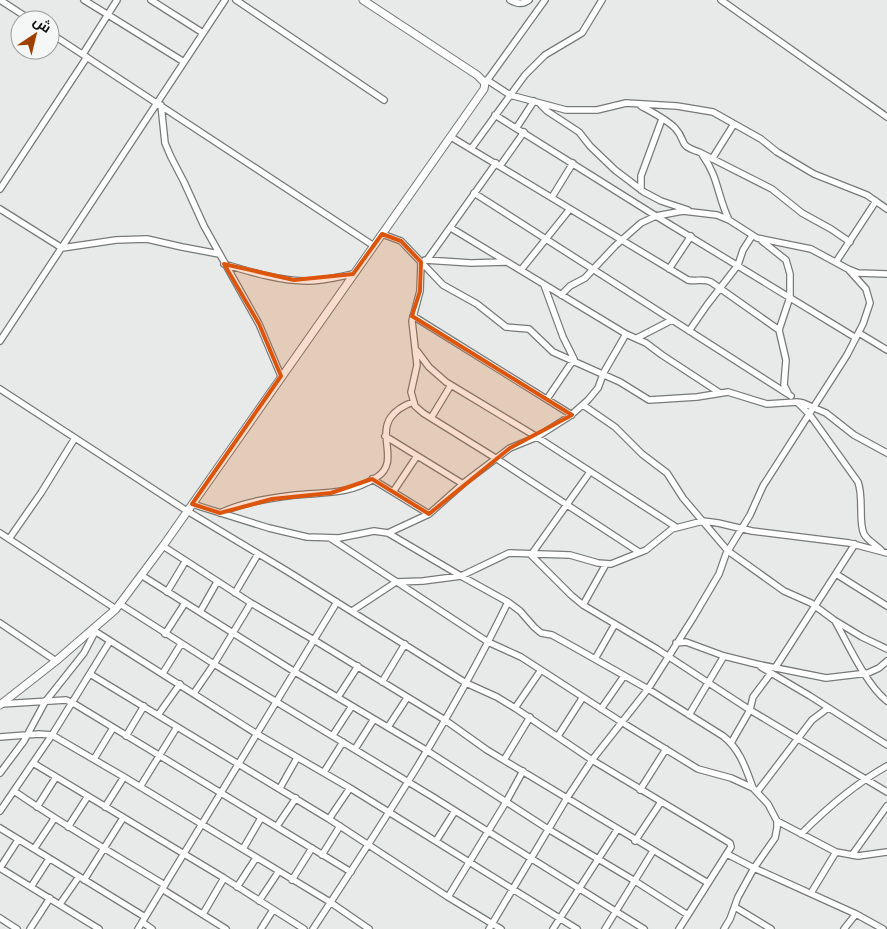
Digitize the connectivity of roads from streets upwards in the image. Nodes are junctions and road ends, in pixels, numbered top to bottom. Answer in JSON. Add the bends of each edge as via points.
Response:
{"nodes":[{"id":1,"x":0,"y":0,"type":"edge"},
{"id":2,"x":84,"y":0,"type":"edge"},
{"id":3,"x":117,"y":0,"type":"edge"},
{"id":4,"x":151,"y":0,"type":"edge"},
{"id":5,"x":226,"y":0,"type":"edge"},
{"id":6,"x":236,"y":0,"type":"edge"},
{"id":7,"x":363,"y":0,"type":"edge"},
{"id":8,"x":510,"y":0,"type":"edge"},
{"id":9,"x":529,"y":0,"type":"edge"},
{"id":10,"x":544,"y":0,"type":"edge"},
{"id":11,"x":602,"y":0,"type":"edge"},
{"id":12,"x":721,"y":0,"type":"edge"},
{"id":13,"x":16,"y":10,"type":"edge"},
{"id":14,"x":108,"y":15,"type":"junction"},
{"id":15,"x":203,"y":33,"type":"junction"},
{"id":16,"x":60,"y":40,"type":"edge"},
{"id":17,"x":85,"y":56,"type":"junction"},
{"id":18,"x":184,"y":62,"type":"junction"},
{"id":19,"x":486,"y":82,"type":"junction"},
{"id":20,"x":510,"y":95,"type":"junction"},
{"id":21,"x":384,"y":100,"type":"dead end"},
{"id":22,"x":537,"y":102,"type":"junction"},
{"id":23,"x":159,"y":104,"type":"junction"},
{"id":24,"x":637,"y":104,"type":"junction"},
{"id":25,"x":495,"y":115,"type":"junction"},
{"id":26,"x":887,"y":117,"type":"edge"},
{"id":27,"x":662,"y":119,"type":"junction"},
{"id":28,"x":734,"y":124,"type":"junction"},
{"id":29,"x":517,"y":127,"type":"junction"},
{"id":30,"x":524,"y":132,"type":"junction"},
{"id":31,"x":451,"y":137,"type":"junction"},
{"id":32,"x":470,"y":149,"type":"junction"},
{"id":33,"x":702,"y":153,"type":"junction"},
{"id":34,"x":712,"y":159,"type":"junction"},
{"id":35,"x":573,"y":163,"type":"junction"},
{"id":36,"x":498,"y":164,"type":"junction"},
{"id":37,"x":0,"y":189,"type":"edge"},
{"id":38,"x":641,"y":190,"type":"junction"},
{"id":39,"x":474,"y":193,"type":"junction"},
{"id":40,"x":552,"y":197,"type":"junction"},
{"id":41,"x":876,"y":200,"type":"junction"},
{"id":42,"x":0,"y":209,"type":"edge"},
{"id":43,"x":570,"y":209,"type":"junction"},
{"id":44,"x":887,"y":210,"type":"edge"},
{"id":45,"x":692,"y":212,"type":"junction"},
{"id":46,"x":656,"y":216,"type":"junction"},
{"id":47,"x":729,"y":220,"type":"junction"},
{"id":48,"x":451,"y":228,"type":"junction"},
{"id":49,"x":382,"y":234,"type":"junction"},
{"id":50,"x":691,"y":236,"type":"junction"},
{"id":51,"x":752,"y":236,"type":"junction"},
{"id":52,"x":759,"y":239,"type":"junction"},
{"id":53,"x":545,"y":240,"type":"junction"},
{"id":54,"x":621,"y":240,"type":"junction"},
{"id":55,"x":850,"y":242,"type":"junction"},
{"id":56,"x":374,"y":246,"type":"junction"},
{"id":57,"x":62,"y":248,"type":"junction"},
{"id":58,"x":219,"y":254,"type":"junction"},
{"id":59,"x":422,"y":260,"type":"junction"},
{"id":60,"x":507,"y":262,"type":"junction"},
{"id":61,"x":836,"y":262,"type":"junction"},
{"id":62,"x":224,"y":264,"type":"junction"},
{"id":63,"x":738,"y":265,"type":"junction"},
{"id":64,"x":670,"y":269,"type":"junction"},
{"id":65,"x":848,"y":269,"type":"junction"},
{"id":66,"x":521,"y":270,"type":"junction"},
{"id":67,"x":592,"y":270,"type":"junction"},
{"id":68,"x":353,"y":274,"type":"junction"},
{"id":69,"x":887,"y":274,"type":"edge"},
{"id":70,"x":544,"y":285,"type":"junction"},
{"id":71,"x":720,"y":289,"type":"junction"},
{"id":72,"x":561,"y":295,"type":"junction"},
{"id":73,"x":790,"y":297,"type":"junction"},
{"id":74,"x":413,"y":316,"type":"junction"},
{"id":75,"x":672,"y":320,"type":"junction"},
{"id":76,"x":779,"y":330,"type":"junction"},
{"id":77,"x":690,"y":331,"type":"junction"},
{"id":78,"x":626,"y":334,"type":"junction"},
{"id":79,"x":857,"y":335,"type":"junction"},
{"id":80,"x":637,"y":338,"type":"junction"},
{"id":81,"x":0,"y":341,"type":"edge"},
{"id":82,"x":415,"y":347,"type":"junction"},
{"id":83,"x":887,"y":350,"type":"edge"},
{"id":84,"x":572,"y":362,"type":"junction"},
{"id":85,"x":603,"y":375,"type":"junction"},
{"id":86,"x":282,"y":376,"type":"junction"},
{"id":87,"x":451,"y":384,"type":"junction"},
{"id":88,"x":0,"y":388,"type":"edge"},
{"id":89,"x":720,"y":393,"type":"junction"},
{"id":90,"x":790,"y":396,"type":"junction"},
{"id":91,"x":547,"y":399,"type":"junction"},
{"id":92,"x":413,"y":402,"type":"junction"},
{"id":93,"x":796,"y":402,"type":"junction"},
{"id":94,"x":583,"y":405,"type":"junction"},
{"id":95,"x":815,"y":407,"type":"junction"},
{"id":96,"x":572,"y":415,"type":"junction"},
{"id":97,"x":810,"y":416,"type":"junction"},
{"id":98,"x":430,"y":418,"type":"junction"},
{"id":99,"x":385,"y":436,"type":"junction"},
{"id":100,"x":537,"y":437,"type":"junction"},
{"id":101,"x":75,"y":438,"type":"junction"},
{"id":102,"x":887,"y":453,"type":"edge"},
{"id":103,"x":417,"y":456,"type":"junction"},
{"id":104,"x":497,"y":458,"type":"junction"},
{"id":105,"x":590,"y":472,"type":"junction"},
{"id":106,"x":372,"y":479,"type":"junction"},
{"id":107,"x":463,"y":484,"type":"junction"},
{"id":108,"x":393,"y":492,"type":"junction"},
{"id":109,"x":192,"y":504,"type":"junction"},
{"id":110,"x":566,"y":505,"type":"junction"},
{"id":111,"x":188,"y":511,"type":"junction"},
{"id":112,"x":220,"y":513,"type":"junction"},
{"id":113,"x":429,"y":514,"type":"junction"},
{"id":114,"x":703,"y":521,"type":"junction"},
{"id":115,"x":676,"y":528,"type":"junction"},
{"id":116,"x":742,"y":529,"type":"junction"},
{"id":117,"x":0,"y":533,"type":"edge"},
{"id":118,"x":388,"y":533,"type":"junction"},
{"id":119,"x":330,"y":538,"type":"junction"},
{"id":120,"x":9,"y":539,"type":"junction"},
{"id":121,"x":855,"y":544,"type":"junction"},
{"id":122,"x":163,"y":546,"type":"junction"},
{"id":123,"x":728,"y":551,"type":"junction"},
{"id":124,"x":639,"y":552,"type":"junction"},
{"id":125,"x":886,"y":553,"type":"edge"},
{"id":126,"x":258,"y":554,"type":"junction"},
{"id":127,"x":531,"y":555,"type":"junction"},
{"id":128,"x":185,"y":562,"type":"junction"},
{"id":129,"x":606,"y":564,"type":"junction"},
{"id":130,"x":836,"y":574,"type":"junction"},
{"id":131,"x":141,"y":575,"type":"junction"},
{"id":132,"x":461,"y":576,"type":"junction"},
{"id":133,"x":217,"y":582,"type":"junction"},
{"id":134,"x":396,"y":582,"type":"junction"},
{"id":135,"x":167,"y":592,"type":"junction"},
{"id":136,"x":235,"y":593,"type":"junction"},
{"id":137,"x":337,"y":602,"type":"junction"},
{"id":138,"x":508,"y":602,"type":"junction"},
{"id":139,"x":185,"y":603,"type":"junction"},
{"id":140,"x":251,"y":603,"type":"junction"},
{"id":141,"x":583,"y":605,"type":"junction"},
{"id":142,"x":118,"y":606,"type":"junction"},
{"id":143,"x":816,"y":606,"type":"junction"},
{"id":144,"x":887,"y":606,"type":"edge"},
{"id":145,"x":352,"y":611,"type":"junction"},
{"id":146,"x":200,"y":612,"type":"junction"},
{"id":147,"x":834,"y":620,"type":"junction"},
{"id":148,"x":0,"y":622,"type":"edge"},
{"id":149,"x":616,"y":624,"type":"junction"},
{"id":150,"x":94,"y":631,"type":"junction"},
{"id":151,"x":233,"y":633,"type":"junction"},
{"id":152,"x":165,"y":634,"type":"junction"},
{"id":153,"x":314,"y":640,"type":"junction"},
{"id":154,"x":110,"y":641,"type":"junction"},
{"id":155,"x":488,"y":642,"type":"junction"},
{"id":156,"x":676,"y":643,"type":"junction"},
{"id":157,"x":181,"y":644,"type":"junction"},
{"id":158,"x":405,"y":644,"type":"junction"},
{"id":159,"x":887,"y":648,"type":"edge"},
{"id":160,"x":724,"y":656,"type":"junction"},
{"id":161,"x":668,"y":657,"type":"junction"},
{"id":162,"x":595,"y":659,"type":"junction"},
{"id":163,"x":56,"y":661,"type":"junction"},
{"id":164,"x":887,"y":661,"type":"edge"},
{"id":165,"x":214,"y":664,"type":"junction"},
{"id":166,"x":358,"y":666,"type":"junction"},
{"id":167,"x":541,"y":670,"type":"junction"},
{"id":168,"x":773,"y":671,"type":"junction"},
{"id":169,"x":295,"y":672,"type":"junction"},
{"id":170,"x":163,"y":673,"type":"junction"},
{"id":171,"x":90,"y":674,"type":"junction"},
{"id":172,"x":864,"y":674,"type":"junction"},
{"id":173,"x":624,"y":676,"type":"junction"},
{"id":174,"x":382,"y":682,"type":"junction"},
{"id":175,"x":466,"y":683,"type":"junction"},
{"id":176,"x":708,"y":683,"type":"junction"},
{"id":177,"x":180,"y":684,"type":"junction"},
{"id":178,"x":648,"y":690,"type":"junction"},
{"id":179,"x":194,"y":693,"type":"junction"},
{"id":180,"x":338,"y":697,"type":"junction"},
{"id":181,"x":584,"y":697,"type":"junction"},
{"id":182,"x":407,"y":698,"type":"junction"},
{"id":183,"x":887,"y":701,"type":"edge"},
{"id":184,"x":45,"y":702,"type":"junction"},
{"id":185,"x":73,"y":702,"type":"junction"},
{"id":186,"x":276,"y":702,"type":"junction"},
{"id":187,"x":0,"y":704,"type":"edge"},
{"id":188,"x":144,"y":706,"type":"junction"},
{"id":189,"x":352,"y":706,"type":"junction"},
{"id":190,"x":515,"y":708,"type":"junction"},
{"id":191,"x":828,"y":708,"type":"junction"},
{"id":192,"x":601,"y":709,"type":"junction"},
{"id":193,"x":750,"y":710,"type":"junction"},
{"id":194,"x":158,"y":715,"type":"junction"},
{"id":195,"x":689,"y":715,"type":"junction"},
{"id":196,"x":530,"y":717,"type":"junction"},
{"id":197,"x":374,"y":719,"type":"junction"},
{"id":198,"x":445,"y":720,"type":"junction"},
{"id":199,"x":622,"y":723,"type":"junction"},
{"id":200,"x":388,"y":727,"type":"junction"},
{"id":201,"x":113,"y":728,"type":"junction"},
{"id":202,"x":177,"y":728,"type":"junction"},
{"id":203,"x":257,"y":734,"type":"junction"},
{"id":204,"x":28,"y":735,"type":"junction"},
{"id":205,"x":52,"y":735,"type":"junction"},
{"id":206,"x":333,"y":735,"type":"junction"},
{"id":207,"x":126,"y":736,"type":"junction"},
{"id":208,"x":558,"y":736,"type":"junction"},
{"id":209,"x":0,"y":737,"type":"edge"},
{"id":210,"x":798,"y":738,"type":"junction"},
{"id":211,"x":343,"y":742,"type":"junction"},
{"id":212,"x":731,"y":743,"type":"junction"},
{"id":213,"x":887,"y":745,"type":"edge"},
{"id":214,"x":355,"y":749,"type":"junction"},
{"id":215,"x":666,"y":749,"type":"junction"},
{"id":216,"x":426,"y":750,"type":"junction"},
{"id":217,"x":160,"y":756,"type":"junction"},
{"id":218,"x":297,"y":758,"type":"junction"},
{"id":219,"x":94,"y":759,"type":"junction"},
{"id":220,"x":504,"y":760,"type":"junction"},
{"id":221,"x":592,"y":760,"type":"junction"},
{"id":222,"x":33,"y":763,"type":"junction"},
{"id":223,"x":238,"y":763,"type":"junction"},
{"id":224,"x":887,"y":766,"type":"edge"},
{"id":225,"x":523,"y":771,"type":"junction"},
{"id":226,"x":324,"y":772,"type":"junction"},
{"id":227,"x":0,"y":773,"type":"edge"},
{"id":228,"x":56,"y":777,"type":"junction"},
{"id":229,"x":124,"y":777,"type":"junction"},
{"id":230,"x":866,"y":778,"type":"junction"},
{"id":231,"x":408,"y":782,"type":"junction"},
{"id":232,"x":140,"y":787,"type":"junction"},
{"id":233,"x":280,"y":788,"type":"junction"},
{"id":234,"x":350,"y":788,"type":"junction"},
{"id":235,"x":640,"y":790,"type":"junction"},
{"id":236,"x":755,"y":790,"type":"junction"},
{"id":237,"x":14,"y":791,"type":"junction"},
{"id":238,"x":887,"y":792,"type":"edge"},
{"id":239,"x":220,"y":793,"type":"junction"},
{"id":240,"x":88,"y":796,"type":"junction"},
{"id":241,"x":296,"y":798,"type":"junction"},
{"id":242,"x":567,"y":798,"type":"junction"},
{"id":243,"x":506,"y":802,"type":"junction"},
{"id":244,"x":661,"y":802,"type":"junction"},
{"id":245,"x":887,"y":806,"type":"edge"},
{"id":246,"x":37,"y":807,"type":"junction"},
{"id":247,"x":106,"y":807,"type":"junction"},
{"id":248,"x":0,"y":811,"type":"edge"},
{"id":249,"x":455,"y":811,"type":"junction"},
{"id":250,"x":389,"y":812,"type":"junction"},
{"id":251,"x":54,"y":818,"type":"junction"},
{"id":252,"x":123,"y":818,"type":"junction"},
{"id":253,"x":261,"y":818,"type":"junction"},
{"id":254,"x":329,"y":819,"type":"junction"},
{"id":255,"x":777,"y":821,"type":"junction"},
{"id":256,"x":201,"y":823,"type":"junction"},
{"id":257,"x":277,"y":826,"type":"junction"},
{"id":258,"x":340,"y":826,"type":"junction"},
{"id":259,"x":68,"y":827,"type":"junction"},
{"id":260,"x":0,"y":828,"type":"edge"},
{"id":261,"x":548,"y":829,"type":"junction"},
{"id":262,"x":617,"y":830,"type":"junction"},
{"id":263,"x":488,"y":831,"type":"junction"},
{"id":264,"x":801,"y":834,"type":"junction"},
{"id":265,"x":18,"y":840,"type":"junction"},
{"id":266,"x":436,"y":841,"type":"junction"},
{"id":267,"x":635,"y":841,"type":"junction"},
{"id":268,"x":368,"y":845,"type":"junction"},
{"id":269,"x":104,"y":847,"type":"junction"},
{"id":270,"x":312,"y":848,"type":"junction"},
{"id":271,"x":243,"y":849,"type":"junction"},
{"id":272,"x":34,"y":850,"type":"junction"},
{"id":273,"x":653,"y":851,"type":"junction"},
{"id":274,"x":836,"y":852,"type":"junction"},
{"id":275,"x":887,"y":852,"type":"edge"},
{"id":276,"x":183,"y":854,"type":"junction"},
{"id":277,"x":322,"y":854,"type":"junction"},
{"id":278,"x":727,"y":854,"type":"junction"},
{"id":279,"x":852,"y":855,"type":"junction"},
{"id":280,"x":256,"y":858,"type":"junction"},
{"id":281,"x":49,"y":859,"type":"junction"},
{"id":282,"x":530,"y":859,"type":"junction"},
{"id":283,"x":598,"y":859,"type":"junction"},
{"id":284,"x":469,"y":862,"type":"junction"},
{"id":285,"x":0,"y":868,"type":"edge"},
{"id":286,"x":754,"y":868,"type":"junction"},
{"id":287,"x":279,"y":872,"type":"junction"},
{"id":288,"x":351,"y":872,"type":"junction"},
{"id":289,"x":224,"y":878,"type":"junction"},
{"id":290,"x":81,"y":879,"type":"junction"},
{"id":291,"x":292,"y":880,"type":"junction"},
{"id":292,"x":634,"y":880,"type":"junction"},
{"id":293,"x":708,"y":883,"type":"junction"},
{"id":294,"x":31,"y":887,"type":"junction"},
{"id":295,"x":164,"y":887,"type":"junction"},
{"id":296,"x":237,"y":887,"type":"junction"},
{"id":297,"x":512,"y":889,"type":"junction"},
{"id":298,"x":579,"y":889,"type":"junction"},
{"id":299,"x":810,"y":894,"type":"junction"},
{"id":300,"x":448,"y":897,"type":"junction"},
{"id":301,"x":50,"y":898,"type":"junction"},
{"id":302,"x":259,"y":901,"type":"junction"},
{"id":303,"x":330,"y":902,"type":"junction"},
{"id":304,"x":60,"y":904,"type":"junction"},
{"id":305,"x":735,"y":907,"type":"junction"},
{"id":306,"x":273,"y":910,"type":"junction"},
{"id":307,"x":616,"y":912,"type":"junction"},
{"id":308,"x":203,"y":914,"type":"junction"},
{"id":309,"x":856,"y":914,"type":"junction"},
{"id":310,"x":688,"y":915,"type":"junction"},
{"id":311,"x":0,"y":918,"type":"edge"},
{"id":312,"x":560,"y":918,"type":"junction"},
{"id":313,"x":143,"y":920,"type":"junction"},
{"id":314,"x":490,"y":926,"type":"edge"},
{"id":315,"x":17,"y":929,"type":"edge"},
{"id":316,"x":30,"y":929,"type":"edge"},
{"id":317,"x":99,"y":929,"type":"edge"},
{"id":318,"x":138,"y":929,"type":"edge"},
{"id":319,"x":152,"y":929,"type":"edge"},
{"id":320,"x":226,"y":929,"type":"edge"},
{"id":321,"x":261,"y":929,"type":"edge"},
{"id":322,"x":304,"y":929,"type":"edge"},
{"id":323,"x":313,"y":929,"type":"edge"},
{"id":324,"x":369,"y":929,"type":"edge"},
{"id":325,"x":501,"y":929,"type":"edge"},
{"id":326,"x":553,"y":929,"type":"edge"},
{"id":327,"x":578,"y":929,"type":"edge"},
{"id":328,"x":605,"y":929,"type":"edge"},
{"id":329,"x":644,"y":929,"type":"edge"},
{"id":330,"x":679,"y":929,"type":"edge"},
{"id":331,"x":724,"y":929,"type":"edge"},
{"id":332,"x":771,"y":929,"type":"edge"},
{"id":333,"x":844,"y":929,"type":"edge"},
{"id":334,"x":883,"y":929,"type":"edge"}],
"edges":[{"from":1,"to":13,"type":"street"},
{"from":2,"to":14,"type":"street"},
{"from":3,"to":14,"type":"street"},
{"from":4,"to":15,"type":"street"},
{"from":5,"to":15,"type":"street"},
{"from":6,"to":21,"type":"street"},
{"from":7,"to":19,"type":"street"},
{"from":8,"to":9,"type":"street","via":[[519,4]]},
{"from":10,"to":19,"type":"street"},
{"from":11,"to":20,"type":"street","via":[[582,33],[545,55]]},
{"from":12,"to":26,"type":"street"},
{"from":14,"to":17,"type":"street"},
{"from":14,"to":18,"type":"street"},
{"from":15,"to":18,"type":"street"},
{"from":16,"to":17,"type":"street"},
{"from":17,"to":23,"type":"street"},
{"from":17,"to":37,"type":"street"},
{"from":18,"to":23,"type":"street"},
{"from":19,"to":20,"type":"street"},
{"from":19,"to":31,"type":"street"},
{"from":20,"to":22,"type":"street"},
{"from":20,"to":25,"type":"street"},
{"from":22,"to":24,"type":"street","via":[[582,110]]},
{"from":22,"to":29,"type":"street"},
{"from":22,"to":38,"type":"street","via":[[579,132],[615,170]]},
{"from":23,"to":56,"type":"street"},
{"from":23,"to":57,"type":"street"},
{"from":23,"to":58,"type":"street","via":[[168,151]]},
{"from":24,"to":27,"type":"street"},
{"from":24,"to":28,"type":"street","via":[[705,110]]},
{"from":25,"to":29,"type":"street"},
{"from":25,"to":32,"type":"street"},
{"from":27,"to":33,"type":"street","via":[[676,130],[686,147]]},
{"from":27,"to":38,"type":"street","via":[[641,176]]},
{"from":28,"to":34,"type":"street"},
{"from":28,"to":41,"type":"street","via":[[814,174]]},
{"from":29,"to":30,"type":"street"},
{"from":30,"to":35,"type":"street"},
{"from":30,"to":36,"type":"street"},
{"from":31,"to":32,"type":"street"},
{"from":31,"to":49,"type":"street"},
{"from":32,"to":36,"type":"street"},
{"from":33,"to":34,"type":"street"},
{"from":33,"to":47,"type":"street","via":[[714,174]]},
{"from":34,"to":55,"type":"street","via":[[772,189],[802,213]]},
{"from":35,"to":40,"type":"street"},
{"from":35,"to":46,"type":"street"},
{"from":36,"to":39,"type":"street"},
{"from":36,"to":40,"type":"street"},
{"from":38,"to":45,"type":"street"},
{"from":39,"to":48,"type":"street"},
{"from":39,"to":53,"type":"street"},
{"from":40,"to":43,"type":"street"},
{"from":41,"to":44,"type":"street"},
{"from":41,"to":55,"type":"street"},
{"from":42,"to":57,"type":"street"},
{"from":43,"to":53,"type":"street"},
{"from":43,"to":54,"type":"street"},
{"from":45,"to":46,"type":"street"},
{"from":45,"to":47,"type":"street"},
{"from":46,"to":50,"type":"street"},
{"from":46,"to":54,"type":"street","via":[[641,223]]},
{"from":47,"to":51,"type":"street"},
{"from":48,"to":59,"type":"street"},
{"from":48,"to":60,"type":"street"},
{"from":49,"to":56,"type":"street"},
{"from":49,"to":59,"type":"street","via":[[401,241]]},
{"from":50,"to":63,"type":"street"},
{"from":50,"to":64,"type":"street"},
{"from":51,"to":52,"type":"street"},
{"from":51,"to":63,"type":"street"},
{"from":52,"to":61,"type":"street","via":[[811,249]]},
{"from":52,"to":73,"type":"street","via":[[786,260]]},
{"from":53,"to":66,"type":"street"},
{"from":53,"to":67,"type":"street"},
{"from":54,"to":64,"type":"street"},
{"from":54,"to":67,"type":"street"},
{"from":55,"to":61,"type":"street"},
{"from":56,"to":68,"type":"street"},
{"from":57,"to":58,"type":"street","via":[[148,239]]},
{"from":57,"to":81,"type":"street"},
{"from":58,"to":62,"type":"street"},
{"from":59,"to":60,"type":"street"},
{"from":59,"to":74,"type":"street","via":[[420,292]]},
{"from":59,"to":84,"type":"street","via":[[443,285],[477,304],[506,327],[529,329],[548,349]]},
{"from":60,"to":66,"type":"street"},
{"from":61,"to":65,"type":"street"},
{"from":62,"to":68,"type":"street","via":[[294,280],[322,280]]},
{"from":62,"to":86,"type":"street","via":[[259,324]]},
{"from":63,"to":71,"type":"street"},
{"from":63,"to":73,"type":"street"},
{"from":64,"to":71,"type":"street","via":[[688,280],[705,279]]},
{"from":65,"to":69,"type":"street","via":[[865,274]]},
{"from":65,"to":79,"type":"street","via":[[866,289],[869,298],[869,309]]},
{"from":66,"to":70,"type":"street"},
{"from":67,"to":72,"type":"street"},
{"from":67,"to":75,"type":"street"},
{"from":68,"to":86,"type":"street"},
{"from":70,"to":72,"type":"street"},
{"from":70,"to":84,"type":"street","via":[[574,359]]},
{"from":71,"to":76,"type":"street"},
{"from":71,"to":77,"type":"street"},
{"from":72,"to":78,"type":"street"},
{"from":73,"to":76,"type":"street"},
{"from":73,"to":79,"type":"street"},
{"from":74,"to":82,"type":"street"},
{"from":74,"to":91,"type":"street"},
{"from":75,"to":77,"type":"street"},
{"from":75,"to":80,"type":"street"},
{"from":76,"to":90,"type":"street","via":[[786,360],[784,385]]},
{"from":77,"to":90,"type":"street"},
{"from":78,"to":80,"type":"street"},
{"from":78,"to":85,"type":"street"},
{"from":79,"to":83,"type":"street"},
{"from":79,"to":95,"type":"street"},
{"from":80,"to":89,"type":"street"},
{"from":82,"to":87,"type":"street","via":[[429,367]]},
{"from":82,"to":92,"type":"street","via":[[417,365],[411,388]]},
{"from":84,"to":85,"type":"street"},
{"from":84,"to":91,"type":"street"},
{"from":85,"to":89,"type":"street","via":[[653,400]]},
{"from":85,"to":94,"type":"street","via":[[598,388]]},
{"from":86,"to":109,"type":"street"},
{"from":87,"to":98,"type":"street"},
{"from":87,"to":100,"type":"street"},
{"from":88,"to":101,"type":"street"},
{"from":89,"to":93,"type":"street","via":[[731,392],[767,404]]},
{"from":90,"to":93,"type":"street"},
{"from":91,"to":96,"type":"street"},
{"from":92,"to":98,"type":"street"},
{"from":92,"to":99,"type":"street","via":[[391,417]]},
{"from":93,"to":95,"type":"street"},
{"from":93,"to":97,"type":"street"},
{"from":94,"to":96,"type":"street"},
{"from":94,"to":114,"type":"street","via":[[615,427],[666,473]]},
{"from":95,"to":97,"type":"street"},
{"from":95,"to":102,"type":"street","via":[[863,441]]},
{"from":96,"to":100,"type":"street"},
{"from":97,"to":116,"type":"street","via":[[763,486]]},
{"from":97,"to":125,"type":"street","via":[[858,482],[864,535]]},
{"from":98,"to":104,"type":"street"},
{"from":99,"to":103,"type":"street"},
{"from":99,"to":106,"type":"street","via":[[387,464]]},
{"from":100,"to":104,"type":"street","via":[[510,448]]},
{"from":100,"to":105,"type":"street"},
{"from":101,"to":111,"type":"street"},
{"from":101,"to":120,"type":"street"},
{"from":103,"to":107,"type":"street"},
{"from":103,"to":108,"type":"street"},
{"from":104,"to":107,"type":"street"},
{"from":104,"to":110,"type":"street"},
{"from":105,"to":110,"type":"street"},
{"from":105,"to":115,"type":"street"},
{"from":106,"to":108,"type":"street"},
{"from":106,"to":112,"type":"street","via":[[361,486],[331,494],[272,498]]},
{"from":107,"to":113,"type":"street"},
{"from":108,"to":113,"type":"street"},
{"from":109,"to":111,"type":"street"},
{"from":109,"to":112,"type":"street"},
{"from":110,"to":124,"type":"street"},
{"from":110,"to":127,"type":"street"},
{"from":111,"to":122,"type":"street"},
{"from":111,"to":126,"type":"street"},
{"from":112,"to":119,"type":"street","via":[[288,533]]},
{"from":113,"to":118,"type":"street"},
{"from":114,"to":115,"type":"street"},
{"from":114,"to":116,"type":"street"},
{"from":114,"to":123,"type":"street"},
{"from":115,"to":124,"type":"street"},
{"from":116,"to":121,"type":"street"},
{"from":116,"to":123,"type":"street"},
{"from":117,"to":120,"type":"street"},
{"from":118,"to":119,"type":"street","via":[[374,531]]},
{"from":118,"to":132,"type":"street"},
{"from":119,"to":134,"type":"street"},
{"from":120,"to":142,"type":"street"},
{"from":121,"to":125,"type":"street"},
{"from":121,"to":130,"type":"street"},
{"from":122,"to":128,"type":"street"},
{"from":122,"to":131,"type":"street"},
{"from":123,"to":143,"type":"street","via":[[784,591]]},
{"from":123,"to":156,"type":"street","via":[[719,574]]},
{"from":124,"to":129,"type":"street"},
{"from":126,"to":136,"type":"street"},
{"from":126,"to":137,"type":"street"},
{"from":127,"to":129,"type":"street","via":[[570,554]]},
{"from":127,"to":132,"type":"street","via":[[502,555]]},
{"from":127,"to":141,"type":"street"},
{"from":128,"to":133,"type":"street"},
{"from":128,"to":135,"type":"street"},
{"from":129,"to":141,"type":"street"},
{"from":130,"to":143,"type":"street"},
{"from":130,"to":144,"type":"street"},
{"from":131,"to":135,"type":"street"},
{"from":131,"to":142,"type":"street"},
{"from":132,"to":134,"type":"street"},
{"from":132,"to":138,"type":"street"},
{"from":133,"to":136,"type":"street"},
{"from":133,"to":146,"type":"street"},
{"from":134,"to":145,"type":"street"},
{"from":134,"to":155,"type":"street"},
{"from":135,"to":139,"type":"street"},
{"from":136,"to":140,"type":"street"},
{"from":137,"to":145,"type":"street"},
{"from":137,"to":153,"type":"street"},
{"from":138,"to":155,"type":"street"},
{"from":138,"to":162,"type":"street","via":[[541,633],[552,635]]},
{"from":139,"to":146,"type":"street"},
{"from":139,"to":152,"type":"street"},
{"from":140,"to":151,"type":"street"},
{"from":140,"to":153,"type":"street"},
{"from":141,"to":149,"type":"street"},
{"from":142,"to":150,"type":"street"},
{"from":142,"to":152,"type":"street"},
{"from":143,"to":147,"type":"street"},
{"from":143,"to":168,"type":"street"},
{"from":145,"to":158,"type":"street"},
{"from":146,"to":151,"type":"street"},
{"from":147,"to":159,"type":"street"},
{"from":147,"to":172,"type":"street"},
{"from":148,"to":163,"type":"street"},
{"from":149,"to":161,"type":"street"},
{"from":149,"to":162,"type":"street"},
{"from":150,"to":154,"type":"street"},
{"from":150,"to":163,"type":"street"},
{"from":150,"to":184,"type":"street","via":[[84,653]]},
{"from":151,"to":165,"type":"street"},
{"from":151,"to":169,"type":"street"},
{"from":152,"to":157,"type":"street"},
{"from":153,"to":166,"type":"street"},
{"from":153,"to":169,"type":"street"},
{"from":154,"to":170,"type":"street"},
{"from":154,"to":171,"type":"street"},
{"from":155,"to":167,"type":"street"},
{"from":155,"to":175,"type":"street"},
{"from":156,"to":160,"type":"street","via":[[686,642]]},
{"from":156,"to":161,"type":"street"},
{"from":157,"to":165,"type":"street"},
{"from":157,"to":170,"type":"street"},
{"from":158,"to":174,"type":"street"},
{"from":158,"to":175,"type":"street"},
{"from":160,"to":168,"type":"street"},
{"from":160,"to":176,"type":"street"},
{"from":161,"to":176,"type":"street"},
{"from":161,"to":178,"type":"street"},
{"from":162,"to":173,"type":"street"},
{"from":163,"to":187,"type":"street"},
{"from":164,"to":172,"type":"street"},
{"from":165,"to":179,"type":"street"},
{"from":165,"to":186,"type":"street"},
{"from":166,"to":174,"type":"street"},
{"from":166,"to":180,"type":"street"},
{"from":167,"to":181,"type":"street"},
{"from":167,"to":190,"type":"street"},
{"from":168,"to":172,"type":"street","via":[[826,678]]},
{"from":168,"to":191,"type":"street"},
{"from":168,"to":193,"type":"street","via":[[753,697]]},
{"from":169,"to":180,"type":"street"},
{"from":169,"to":186,"type":"street"},
{"from":170,"to":177,"type":"street"},
{"from":171,"to":185,"type":"street"},
{"from":171,"to":188,"type":"street"},
{"from":172,"to":183,"type":"street"},
{"from":173,"to":178,"type":"street"},
{"from":173,"to":192,"type":"street"},
{"from":174,"to":182,"type":"street"},
{"from":175,"to":190,"type":"street"},
{"from":175,"to":198,"type":"street"},
{"from":176,"to":193,"type":"street"},
{"from":176,"to":195,"type":"street"},
{"from":177,"to":179,"type":"street"},
{"from":177,"to":194,"type":"street"},
{"from":178,"to":195,"type":"street"},
{"from":178,"to":199,"type":"street"},
{"from":179,"to":203,"type":"street"},
{"from":180,"to":189,"type":"street"},
{"from":181,"to":192,"type":"street"},
{"from":181,"to":208,"type":"street"},
{"from":182,"to":198,"type":"street"},
{"from":182,"to":200,"type":"street"},
{"from":184,"to":185,"type":"street"},
{"from":184,"to":187,"type":"street"},
{"from":184,"to":204,"type":"street"},
{"from":185,"to":201,"type":"street"},
{"from":185,"to":205,"type":"street"},
{"from":186,"to":203,"type":"street"},
{"from":186,"to":206,"type":"street"},
{"from":188,"to":194,"type":"street"},
{"from":188,"to":207,"type":"street"},
{"from":189,"to":197,"type":"street"},
{"from":189,"to":206,"type":"street"},
{"from":190,"to":196,"type":"street"},
{"from":191,"to":210,"type":"street","via":[[812,720]]},
{"from":191,"to":213,"type":"street"},
{"from":192,"to":199,"type":"street"},
{"from":193,"to":210,"type":"street"},
{"from":193,"to":212,"type":"street"},
{"from":194,"to":202,"type":"street"},
{"from":195,"to":212,"type":"street"},
{"from":196,"to":208,"type":"street"},
{"from":196,"to":220,"type":"street"},
{"from":197,"to":200,"type":"street"},
{"from":197,"to":214,"type":"street"},
{"from":198,"to":216,"type":"street"},
{"from":198,"to":220,"type":"street"},
{"from":199,"to":215,"type":"street"},
{"from":199,"to":221,"type":"street"},
{"from":200,"to":216,"type":"street"},
{"from":201,"to":207,"type":"street"},
{"from":201,"to":219,"type":"street"},
{"from":202,"to":217,"type":"street"},
{"from":202,"to":223,"type":"street"},
{"from":203,"to":218,"type":"street"},
{"from":203,"to":223,"type":"street"},
{"from":204,"to":205,"type":"street"},
{"from":204,"to":209,"type":"street"},
{"from":204,"to":227,"type":"street"},
{"from":205,"to":219,"type":"street"},
{"from":205,"to":222,"type":"street"},
{"from":206,"to":211,"type":"street"},
{"from":207,"to":217,"type":"street"},
{"from":208,"to":221,"type":"street"},
{"from":210,"to":230,"type":"street"},
{"from":210,"to":236,"type":"street"},
{"from":211,"to":214,"type":"street"},
{"from":211,"to":226,"type":"street"},
{"from":212,"to":236,"type":"street"},
{"from":214,"to":231,"type":"street"},
{"from":215,"to":235,"type":"street"},
{"from":215,"to":236,"type":"street","via":[[698,769],[732,778]]},
{"from":216,"to":231,"type":"street"},
{"from":216,"to":243,"type":"street"},
{"from":217,"to":232,"type":"street"},
{"from":217,"to":239,"type":"street"},
{"from":218,"to":226,"type":"street"},
{"from":218,"to":233,"type":"street"},
{"from":219,"to":229,"type":"street"},
{"from":220,"to":225,"type":"street"},
{"from":221,"to":235,"type":"street"},
{"from":221,"to":242,"type":"street"},
{"from":222,"to":228,"type":"street"},
{"from":222,"to":237,"type":"street"},
{"from":223,"to":233,"type":"street"},
{"from":223,"to":239,"type":"street"},
{"from":224,"to":230,"type":"street"},
{"from":225,"to":242,"type":"street"},
{"from":225,"to":243,"type":"street"},
{"from":226,"to":234,"type":"street"},
{"from":228,"to":240,"type":"street"},
{"from":228,"to":246,"type":"street"},
{"from":229,"to":232,"type":"street"},
{"from":229,"to":247,"type":"street"},
{"from":230,"to":238,"type":"street"},
{"from":230,"to":264,"type":"street"},
{"from":231,"to":249,"type":"street"},
{"from":231,"to":250,"type":"street"},
{"from":232,"to":256,"type":"street"},
{"from":233,"to":241,"type":"street"},
{"from":234,"to":250,"type":"street"},
{"from":234,"to":254,"type":"street"},
{"from":235,"to":244,"type":"street"},
{"from":236,"to":255,"type":"street"},
{"from":237,"to":246,"type":"street"},
{"from":237,"to":248,"type":"street"},
{"from":239,"to":253,"type":"street"},
{"from":239,"to":256,"type":"street"},
{"from":240,"to":247,"type":"street"},
{"from":240,"to":259,"type":"street"},
{"from":241,"to":254,"type":"street"},
{"from":241,"to":257,"type":"street"},
{"from":242,"to":261,"type":"street"},
{"from":242,"to":262,"type":"street"},
{"from":243,"to":261,"type":"street"},
{"from":243,"to":263,"type":"street"},
{"from":244,"to":267,"type":"street"},
{"from":244,"to":278,"type":"street","via":[[730,843],[732,847]]},
{"from":245,"to":279,"type":"street"},
{"from":246,"to":251,"type":"street"},
{"from":247,"to":252,"type":"street"},
{"from":249,"to":263,"type":"street"},
{"from":249,"to":266,"type":"street"},
{"from":250,"to":266,"type":"street"},
{"from":250,"to":268,"type":"street"},
{"from":251,"to":259,"type":"street"},
{"from":251,"to":272,"type":"street"},
{"from":252,"to":269,"type":"street"},
{"from":252,"to":276,"type":"street"},
{"from":253,"to":257,"type":"street"},
{"from":253,"to":271,"type":"street"},
{"from":254,"to":258,"type":"street"},
{"from":255,"to":264,"type":"street"},
{"from":255,"to":286,"type":"street","via":[[775,838]]},
{"from":256,"to":271,"type":"street"},
{"from":256,"to":276,"type":"street"},
{"from":257,"to":270,"type":"street"},
{"from":258,"to":268,"type":"street"},
{"from":258,"to":277,"type":"street"},
{"from":259,"to":269,"type":"street"},
{"from":260,"to":265,"type":"street"},
{"from":261,"to":282,"type":"street"},
{"from":261,"to":283,"type":"street"},
{"from":262,"to":267,"type":"street"},
{"from":262,"to":283,"type":"street"},
{"from":263,"to":282,"type":"street"},
{"from":263,"to":284,"type":"street"},
{"from":264,"to":274,"type":"street"},
{"from":265,"to":272,"type":"street"},
{"from":265,"to":285,"type":"street"},
{"from":266,"to":284,"type":"street"},
{"from":267,"to":273,"type":"street"},
{"from":268,"to":288,"type":"street"},
{"from":268,"to":300,"type":"street"},
{"from":269,"to":290,"type":"street"},
{"from":269,"to":295,"type":"street"},
{"from":270,"to":277,"type":"street"},
{"from":270,"to":291,"type":"street"},
{"from":271,"to":280,"type":"street"},
{"from":272,"to":281,"type":"street"},
{"from":273,"to":292,"type":"street"},
{"from":273,"to":293,"type":"street"},
{"from":274,"to":279,"type":"street"},
{"from":274,"to":299,"type":"street"},
{"from":275,"to":279,"type":"street"},
{"from":276,"to":289,"type":"street"},
{"from":276,"to":295,"type":"street"},
{"from":277,"to":288,"type":"street"},
{"from":278,"to":286,"type":"street"},
{"from":278,"to":293,"type":"street"},
{"from":280,"to":287,"type":"street"},
{"from":280,"to":296,"type":"street"},
{"from":281,"to":290,"type":"street"},
{"from":281,"to":294,"type":"street"},
{"from":282,"to":297,"type":"street"},
{"from":282,"to":298,"type":"street"},
{"from":283,"to":292,"type":"street"},
{"from":283,"to":298,"type":"street"},
{"from":284,"to":297,"type":"street"},
{"from":284,"to":300,"type":"street"},
{"from":285,"to":294,"type":"street"},
{"from":286,"to":299,"type":"street"},
{"from":286,"to":305,"type":"street"},
{"from":287,"to":291,"type":"street"},
{"from":287,"to":302,"type":"street"},
{"from":288,"to":303,"type":"street"},
{"from":289,"to":296,"type":"street"},
{"from":289,"to":308,"type":"street"},
{"from":290,"to":304,"type":"street"},
{"from":290,"to":313,"type":"street"},
{"from":291,"to":303,"type":"street"},
{"from":292,"to":307,"type":"street"},
{"from":292,"to":310,"type":"street"},
{"from":293,"to":310,"type":"street"},
{"from":294,"to":301,"type":"street"},
{"from":295,"to":308,"type":"street"},
{"from":295,"to":313,"type":"street"},
{"from":296,"to":302,"type":"street"},
{"from":297,"to":312,"type":"street"},
{"from":297,"to":314,"type":"street"},
{"from":298,"to":307,"type":"street"},
{"from":298,"to":312,"type":"street"},
{"from":299,"to":309,"type":"street"},
{"from":300,"to":314,"type":"street"},
{"from":301,"to":304,"type":"street"},
{"from":301,"to":316,"type":"street"},
{"from":302,"to":306,"type":"street"},
{"from":303,"to":323,"type":"street"},
{"from":303,"to":324,"type":"street"},
{"from":304,"to":317,"type":"street"},
{"from":305,"to":331,"type":"street"},
{"from":305,"to":332,"type":"street"},
{"from":306,"to":321,"type":"street"},
{"from":306,"to":322,"type":"street"},
{"from":307,"to":328,"type":"street"},
{"from":307,"to":329,"type":"street"},
{"from":308,"to":320,"type":"street"},
{"from":309,"to":333,"type":"street"},
{"from":309,"to":334,"type":"street"},
{"from":310,"to":330,"type":"street"},
{"from":311,"to":315,"type":"street"},
{"from":312,"to":326,"type":"street"},
{"from":312,"to":327,"type":"street"},
{"from":313,"to":318,"type":"street"},
{"from":313,"to":319,"type":"street"},
{"from":314,"to":325,"type":"street"}]}
